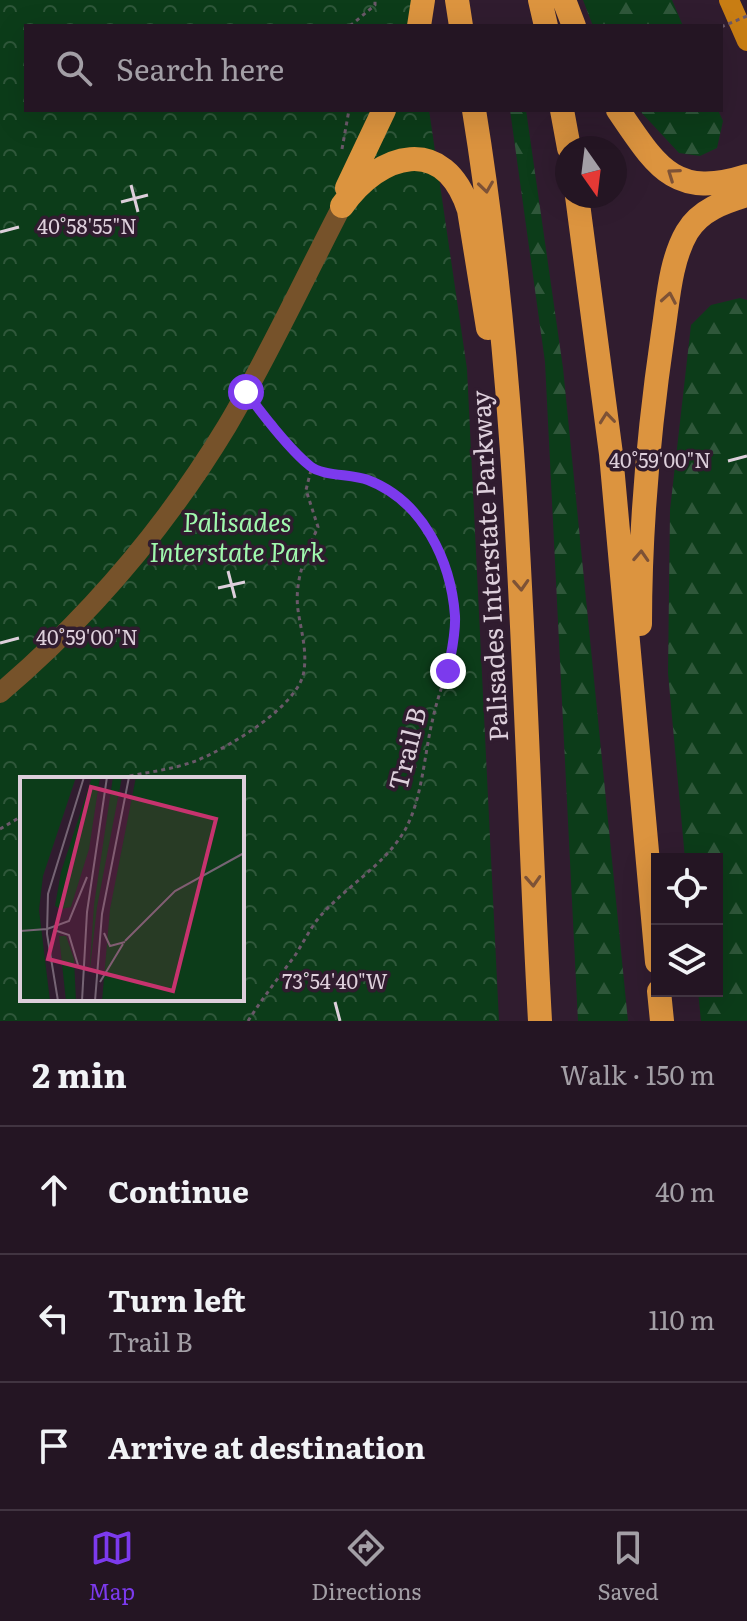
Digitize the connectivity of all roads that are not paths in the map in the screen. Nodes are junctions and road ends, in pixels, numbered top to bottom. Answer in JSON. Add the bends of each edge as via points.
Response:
{"nodes":[{"id":1,"x":423,"y":0,"type":"edge"},
{"id":2,"x":457,"y":0,"type":"edge"},
{"id":3,"x":540,"y":0,"type":"edge"},
{"id":4,"x":564,"y":0,"type":"edge"},
{"id":5,"x":729,"y":0,"type":"edge"},
{"id":6,"x":419,"y":24,"type":"edge"},
{"id":7,"x":461,"y":24,"type":"edge"},
{"id":8,"x":546,"y":24,"type":"edge"},
{"id":9,"x":573,"y":24,"type":"edge"},
{"id":10,"x":747,"y":41,"type":"edge"},
{"id":11,"x":383,"y":112,"type":"edge"},
{"id":12,"x":474,"y":112,"type":"edge"},
{"id":13,"x":562,"y":112,"type":"edge"},
{"id":14,"x":620,"y":112,"type":"edge"},
{"id":15,"x":567,"y":136,"type":"edge"},
{"id":16,"x":747,"y":176,"type":"edge"},
{"id":17,"x":747,"y":195,"type":"edge"},
{"id":18,"x":342,"y":206,"type":"junction"},
{"id":19,"x":579,"y":208,"type":"edge"},
{"id":20,"x":518,"y":533,"type":"junction"},
{"id":21,"x":0,"y":693,"type":"edge"},
{"id":22,"x":648,"y":858,"type":"junction"},
{"id":23,"x":654,"y":925,"type":"edge"},
{"id":24,"x":660,"y":997,"type":"edge"},
{"id":25,"x":540,"y":1021,"type":"edge"},
{"id":26,"x":662,"y":1021,"type":"edge"}],
"edges":[{"from":1,"to":6,"type":"highway"},
{"from":2,"to":7,"type":"highway"},
{"from":3,"to":8,"type":"highway"},
{"from":4,"to":9,"type":"highway"},
{"from":5,"to":10,"type":"main road"},
{"from":11,"to":18,"type":"highway"},
{"from":12,"to":20,"type":"highway","name":"Palisades Interstate Parkway","one_way":true,"via":[[504,332]]},
{"from":13,"to":15,"type":"highway"},
{"from":16,"to":14,"type":"highway","one_way":true,"via":[[709,186],[681,181],[655,159]]},
{"from":22,"to":17,"type":"highway","one_way":true,"via":[[641,574],[665,320],[686,233],[709,209]]},
{"from":18,"to":20,"type":"highway","via":[[371,172],[395,161],[434,165],[462,192],[476,251]]},
{"from":18,"to":21,"type":"street","via":[[246,392],[202,464],[147,542],[75,622]]},
{"from":22,"to":19,"type":"highway","one_way":true,"via":[[611,454]]},
{"from":20,"to":25,"type":"highway","name":"Palisades Interstate Parkway","one_way":true},
{"from":22,"to":23,"type":"highway"},
{"from":24,"to":26,"type":"highway"}]}
